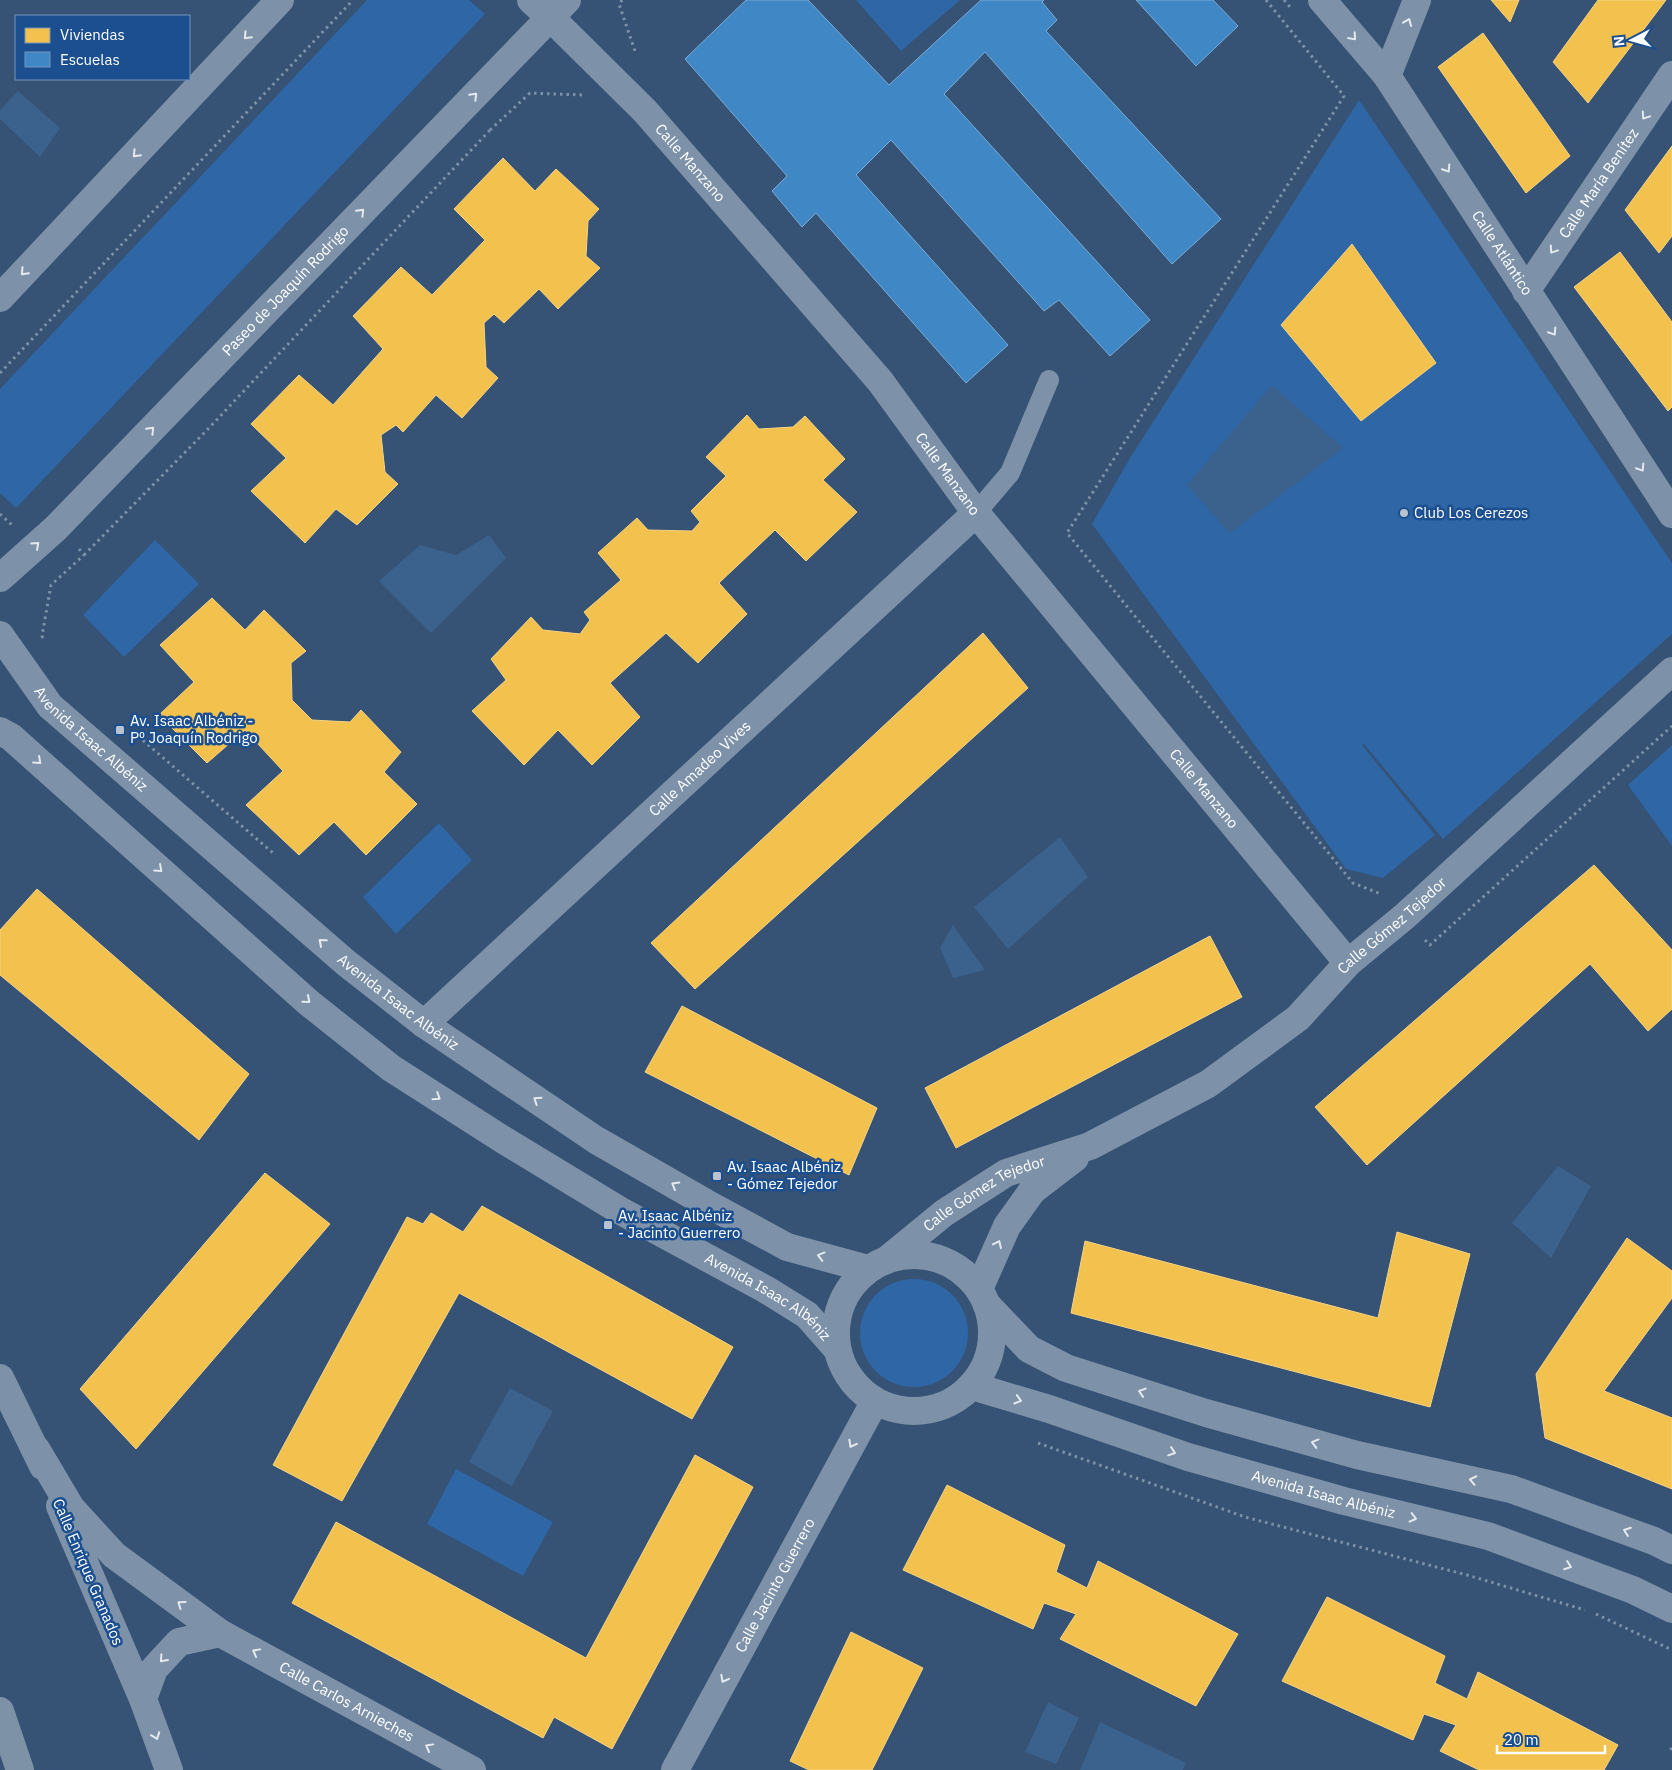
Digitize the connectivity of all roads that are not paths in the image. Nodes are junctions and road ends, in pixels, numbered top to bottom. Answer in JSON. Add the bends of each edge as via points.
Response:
{"nodes":[{"id":1,"x":280,"y":0,"type":"edge"},
{"id":2,"x":531,"y":0,"type":"edge"},
{"id":3,"x":1322,"y":0,"type":"edge"},
{"id":4,"x":1417,"y":0,"type":"edge"},
{"id":5,"x":559,"y":9,"type":"edge"},
{"id":6,"x":1672,"y":75,"type":"edge"},
{"id":7,"x":1387,"y":76,"type":"junction"},
{"id":8,"x":1526,"y":291,"type":"junction"},
{"id":9,"x":0,"y":298,"type":"edge"},
{"id":10,"x":1050,"y":380,"type":"dead end"},
{"id":11,"x":1667,"y":495,"type":"edge"},
{"id":12,"x":976,"y":513,"type":"junction"},
{"id":13,"x":0,"y":578,"type":"edge"},
{"id":14,"x":0,"y":635,"type":"edge"},
{"id":15,"x":1672,"y":671,"type":"edge"},
{"id":16,"x":0,"y":731,"type":"edge"},
{"id":17,"x":1348,"y":963,"type":"junction"},
{"id":18,"x":424,"y":1024,"type":"junction"},
{"id":19,"x":1090,"y":1146,"type":"junction"},
{"id":20,"x":878,"y":1263,"type":"junction"},
{"id":21,"x":983,"y":1297,"type":"junction"},
{"id":22,"x":837,"y":1349,"type":"junction"},
{"id":23,"x":0,"y":1378,"type":"edge"},
{"id":24,"x":972,"y":1386,"type":"junction"},
{"id":25,"x":875,"y":1401,"type":"junction"},
{"id":26,"x":36,"y":1449,"type":"junction"},
{"id":27,"x":1672,"y":1550,"type":"edge"},
{"id":28,"x":1672,"y":1610,"type":"edge"},
{"id":29,"x":220,"y":1633,"type":"junction"},
{"id":30,"x":142,"y":1699,"type":"junction"},
{"id":31,"x":0,"y":1711,"type":"edge"},
{"id":32,"x":20,"y":1770,"type":"edge"},
{"id":33,"x":169,"y":1770,"type":"edge"},
{"id":34,"x":472,"y":1770,"type":"edge"},
{"id":35,"x":675,"y":1770,"type":"edge"}],
"edges":[{"from":1,"to":9,"type":"street","one_way":true},
{"from":2,"to":5,"type":"street","name":"Calle Manzano"},
{"from":3,"to":7,"type":"street","name":"Calle Atlántico","one_way":true},
{"from":7,"to":4,"type":"street","one_way":true},
{"from":5,"to":12,"type":"street","name":"Calle Manzano","via":[[880,381]]},
{"from":13,"to":5,"type":"street","name":"Paseo de Joaquín Rodrigo","one_way":true,"via":[[56,528]]},
{"from":6,"to":8,"type":"street","name":"Calle María Benítez","one_way":true},
{"from":7,"to":8,"type":"street","name":"Calle Atlántico","one_way":true},
{"from":8,"to":11,"type":"street","name":"Calle Atlántico","one_way":true},
{"from":10,"to":12,"type":"lane","via":[[1010,473]]},
{"from":12,"to":17,"type":"street","name":"Calle Manzano"},
{"from":12,"to":18,"type":"street","name":"Calle Amadeo Vives"},
{"from":18,"to":14,"type":"street","name":"Avenida Isaac Albéniz","one_way":true,"via":[[345,962],[50,706]]},
{"from":15,"to":17,"type":"street","name":"Calle Gómez Tejedor","via":[[1405,916]]},
{"from":16,"to":22,"type":"street","name":"Avenida Isaac Albéniz","one_way":true,"via":[[11,737],[309,1003],[391,1068],[619,1210],[790,1305],[807,1316]]},
{"from":17,"to":19,"type":"street","name":"Calle Gómez Tejedor","via":[[1298,1018],[1208,1084]]},
{"from":20,"to":18,"type":"street","name":"Avenida Isaac Albéniz","one_way":true,"via":[[788,1247],[596,1140]]},
{"from":19,"to":20,"type":"street","name":"Calle Gómez Tejedor","via":[[1006,1173],[944,1213]]},
{"from":21,"to":19,"type":"street","name":"Calle Gómez Tejedor","one_way":true,"via":[[1007,1226],[1032,1191]]},
{"from":20,"to":21,"type":"street","via":[[914,1254],[939,1258],[961,1270]]},
{"from":20,"to":22,"type":"street","via":[[852,1284],[840,1304],[836,1326]]},
{"from":21,"to":24,"type":"street","via":[[992,1326],[990,1348],[984,1368]]},
{"from":27,"to":21,"type":"street","one_way":true,"via":[[1511,1489],[1357,1455],[1206,1413],[1066,1368],[1028,1349]]},
{"from":22,"to":25,"type":"street","via":[[845,1370],[858,1388]]},
{"from":23,"to":26,"type":"street","name":"Calle Enrique Granados"},
{"from":24,"to":25,"type":"street","via":[[951,1402],[926,1410],[900,1410]]},
{"from":24,"to":28,"type":"street","name":"Avenida Isaac Albéniz","one_way":true,"via":[[1188,1457],[1344,1501],[1488,1536],[1633,1590]]},
{"from":25,"to":35,"type":"street","name":"Calle Jacinto Guerrero","one_way":true},
{"from":29,"to":26,"type":"street","name":"Calle Carlos Arnieches","one_way":true,"via":[[114,1555],[71,1508]]},
{"from":26,"to":30,"type":"street","name":"Calle Enrique Granados"},
{"from":29,"to":30,"type":"street","one_way":true,"via":[[179,1642],[154,1669]]},
{"from":34,"to":29,"type":"street","name":"Calle Carlos Arnieches","one_way":true},
{"from":30,"to":33,"type":"street","name":"Calle Enrique Granados","one_way":true},
{"from":31,"to":32,"type":"highway"}]}
